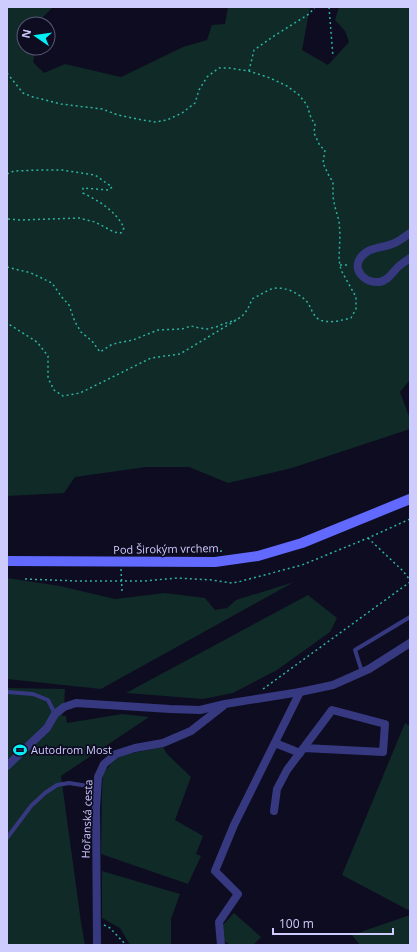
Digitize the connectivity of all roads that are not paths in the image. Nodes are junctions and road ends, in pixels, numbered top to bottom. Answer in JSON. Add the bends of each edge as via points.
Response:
{"nodes":[{"id":1,"x":410,"y":233,"type":"edge"},
{"id":2,"x":410,"y":258,"type":"edge"},
{"id":3,"x":410,"y":499,"type":"edge"},
{"id":4,"x":7,"y":561,"type":"edge"},
{"id":5,"x":410,"y":617,"type":"edge"},
{"id":6,"x":410,"y":643,"type":"edge"},
{"id":7,"x":362,"y":672,"type":"junction"},
{"id":8,"x":7,"y":692,"type":"edge"},
{"id":9,"x":300,"y":692,"type":"junction"},
{"id":10,"x":225,"y":704,"type":"junction"},
{"id":11,"x":55,"y":714,"type":"junction"},
{"id":12,"x":275,"y":743,"type":"junction"},
{"id":13,"x":302,"y":751,"type":"junction"},
{"id":14,"x":7,"y":766,"type":"edge"},
{"id":15,"x":97,"y":787,"type":"junction"},
{"id":16,"x":274,"y":811,"type":"dead end"},
{"id":17,"x":7,"y":838,"type":"edge"},
{"id":18,"x":98,"y":945,"type":"edge"},
{"id":19,"x":221,"y":945,"type":"edge"}],
"edges":[{"from":1,"to":2,"type":"street","via":[[401,240],[376,247],[366,253],[361,257],[358,269],[365,279],[380,282],[388,279]]},
{"from":3,"to":4,"type":"street","name":"Pod Širokým vrchem","via":[[302,543],[258,556],[215,562]]},
{"from":5,"to":7,"type":"lane","via":[[355,650]]},
{"from":6,"to":7,"type":"street","name":"Hořanská cesta"},
{"from":7,"to":9,"type":"street","name":"Hořanská cesta","via":[[333,685]]},
{"from":8,"to":11,"type":"lane","via":[[33,694],[48,700]]},
{"from":9,"to":10,"type":"street","name":"Hořanská cesta"},
{"from":9,"to":12,"type":"street"},
{"from":10,"to":11,"type":"street","via":[[200,710],[76,703],[64,707]]},
{"from":10,"to":15,"type":"street","name":"Hořanská cesta","via":[[191,731],[162,743],[116,754],[104,764]]},
{"from":11,"to":14,"type":"street","via":[[47,728]]},
{"from":12,"to":13,"type":"street"},
{"from":12,"to":19,"type":"street","via":[[234,825],[215,871],[238,894],[219,922]]},
{"from":13,"to":13,"type":"street","via":[[332,710],[385,724],[383,752]]},
{"from":13,"to":16,"type":"street","via":[[287,770],[277,789]]},
{"from":15,"to":17,"type":"lane","via":[[69,783],[56,785],[31,806]]},
{"from":15,"to":18,"type":"street","name":"Hořanská cesta"}]}
